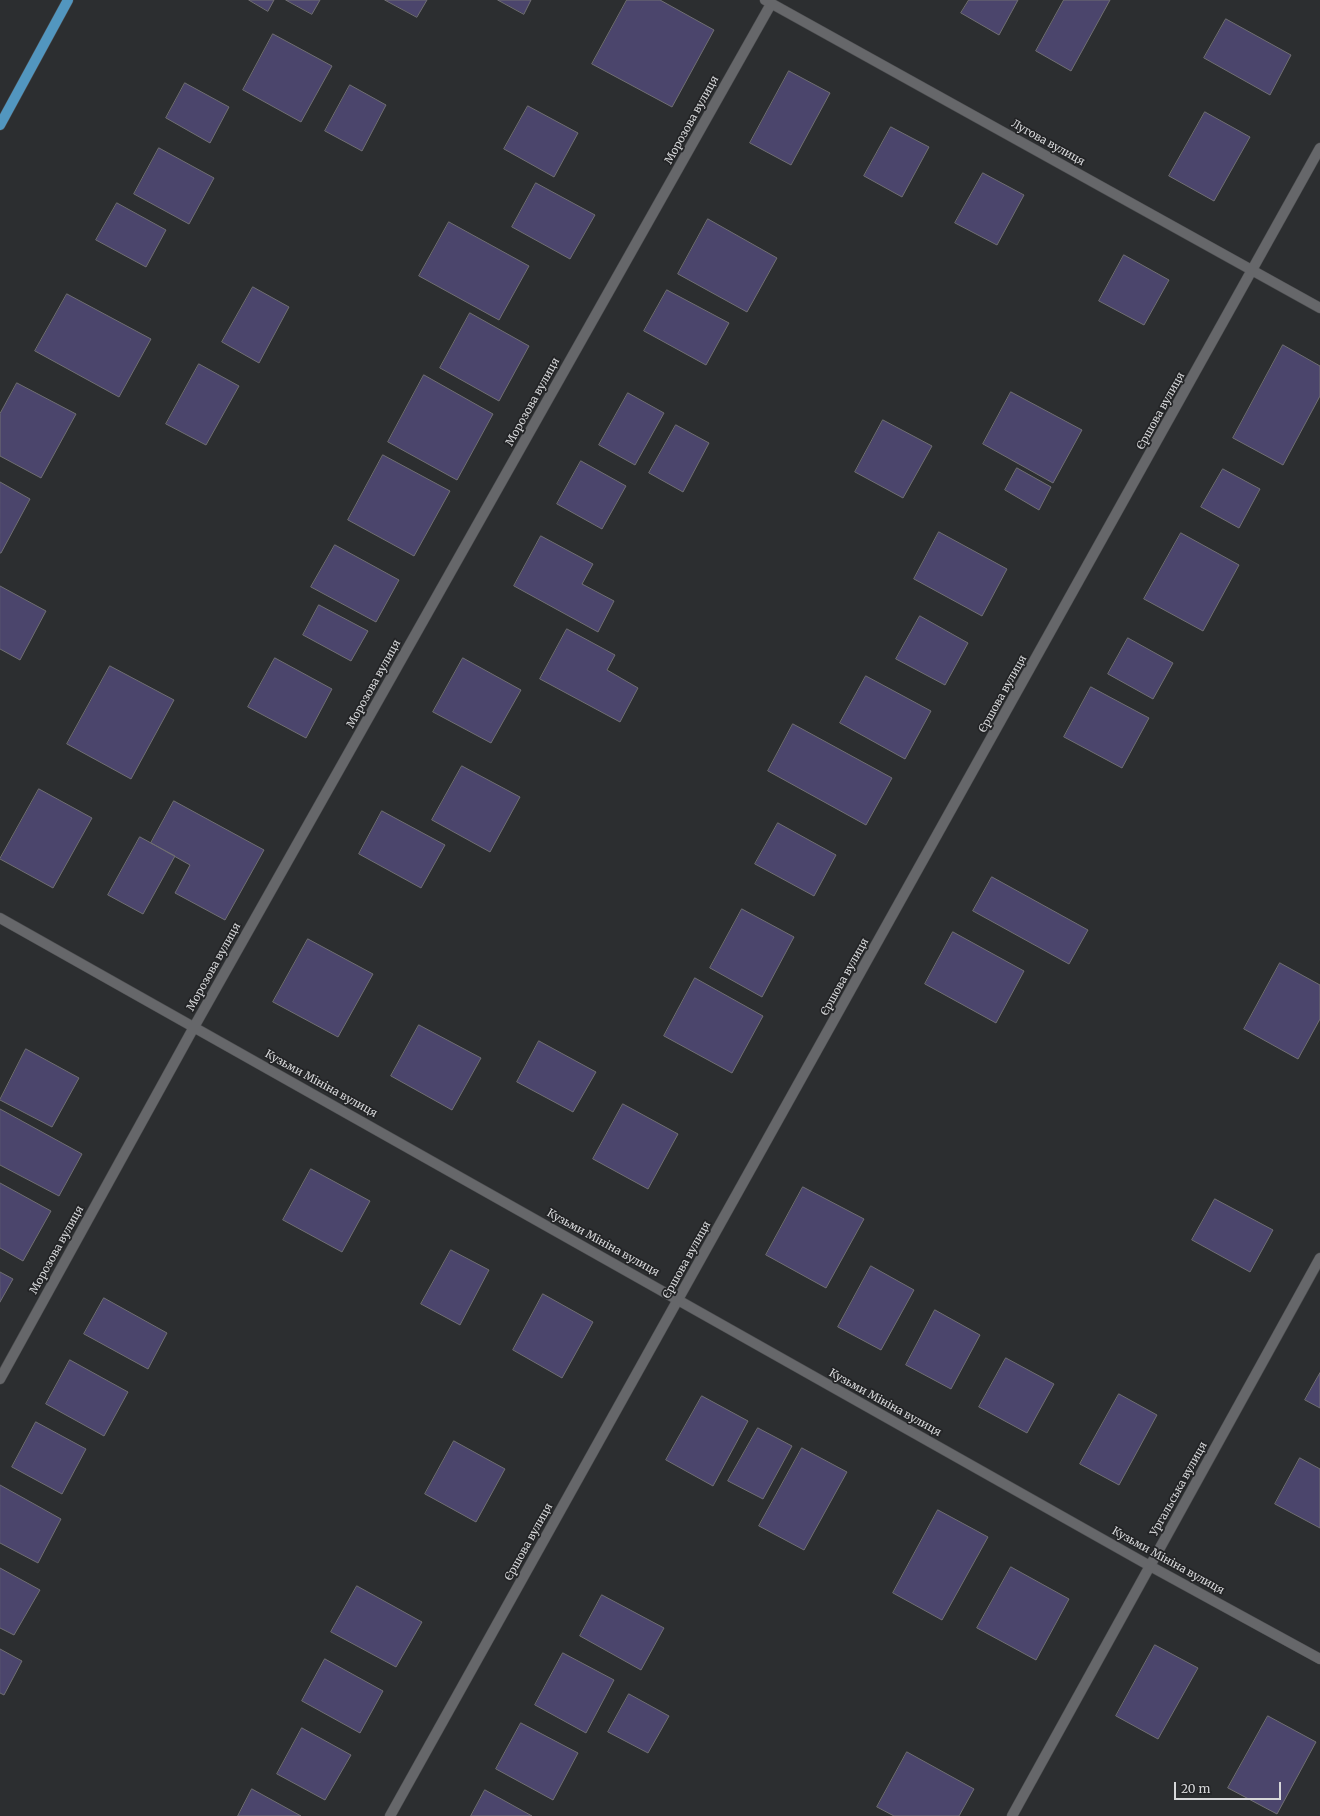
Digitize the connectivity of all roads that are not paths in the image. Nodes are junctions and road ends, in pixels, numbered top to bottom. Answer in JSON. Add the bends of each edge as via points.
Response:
{"nodes":[{"id":1,"x":68,"y":0,"type":"edge"},
{"id":2,"x":768,"y":2,"type":"edge"},
{"id":3,"x":0,"y":126,"type":"edge"},
{"id":4,"x":1320,"y":148,"type":"edge"},
{"id":5,"x":1253,"y":270,"type":"junction"},
{"id":6,"x":1320,"y":308,"type":"edge"},
{"id":7,"x":0,"y":918,"type":"edge"},
{"id":8,"x":194,"y":1027,"type":"junction"},
{"id":9,"x":1320,"y":1258,"type":"edge"},
{"id":10,"x":679,"y":1300,"type":"junction"},
{"id":11,"x":0,"y":1379,"type":"edge"},
{"id":12,"x":1150,"y":1566,"type":"junction"},
{"id":13,"x":1320,"y":1659,"type":"edge"},
{"id":14,"x":390,"y":1816,"type":"edge"},
{"id":15,"x":1012,"y":1816,"type":"edge"}],
"edges":[{"from":1,"to":3,"type":"main road"},
{"from":2,"to":5,"type":"street","name":"Лугова вулиця"},
{"from":2,"to":8,"type":"street","name":"Морозова вулиця"},
{"from":4,"to":5,"type":"street","name":"Єршова вулиця"},
{"from":5,"to":6,"type":"street","name":"Лугова вулиця"},
{"from":5,"to":10,"type":"street","name":"Єршова вулиця"},
{"from":7,"to":8,"type":"street","name":"Кузьми Мініна вулиця"},
{"from":8,"to":10,"type":"street","name":"Кузьми Мініна вулиця"},
{"from":8,"to":11,"type":"street","name":"Морозова вулиця"},
{"from":9,"to":12,"type":"street","name":"Ургальська вулиця"},
{"from":10,"to":12,"type":"street","name":"Кузьми Мініна вулиця"},
{"from":10,"to":14,"type":"street","name":"Єршова вулиця"},
{"from":12,"to":13,"type":"street","name":"Кузьми Мініна вулиця"},
{"from":12,"to":15,"type":"street","name":"Ургальська вулиця"}]}
